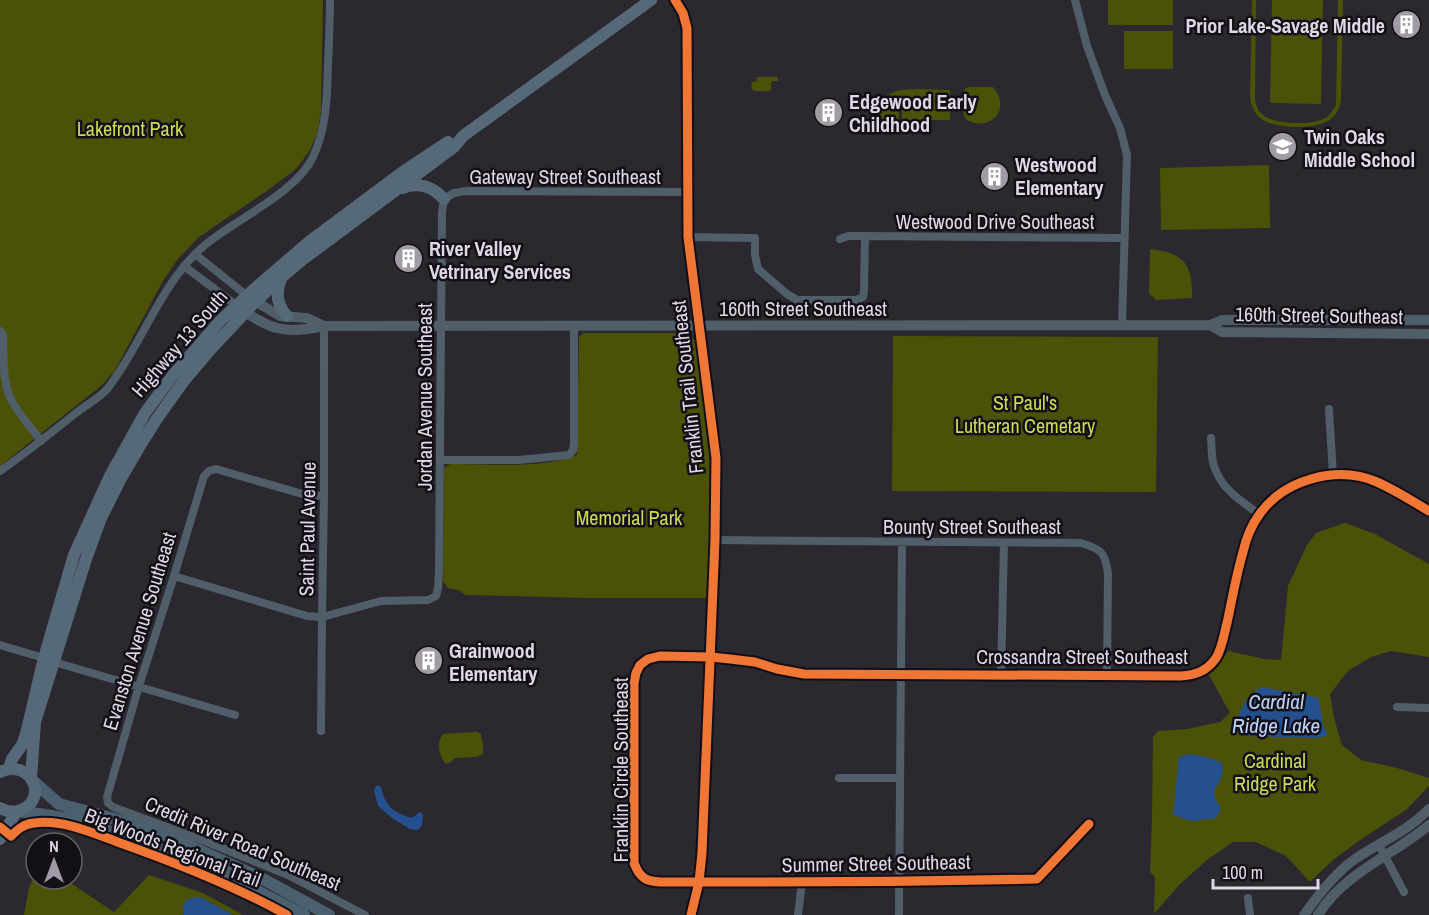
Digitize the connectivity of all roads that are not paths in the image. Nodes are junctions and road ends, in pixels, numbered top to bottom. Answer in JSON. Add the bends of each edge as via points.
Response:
{"nodes":[{"id":1,"x":330,"y":0,"type":"edge"},
{"id":2,"x":651,"y":0,"type":"edge"},
{"id":3,"x":675,"y":0,"type":"edge"},
{"id":4,"x":1075,"y":0,"type":"edge"},
{"id":5,"x":463,"y":136,"type":"junction"},
{"id":6,"x":395,"y":190,"type":"junction"},
{"id":7,"x":687,"y":192,"type":"junction"},
{"id":8,"x":444,"y":199,"type":"junction"},
{"id":9,"x":688,"y":237,"type":"junction"},
{"id":10,"x":865,"y":237,"type":"junction"},
{"id":11,"x":1125,"y":238,"type":"junction"},
{"id":12,"x":840,"y":239,"type":"dead end"},
{"id":13,"x":195,"y":254,"type":"junction"},
{"id":14,"x":184,"y":266,"type":"junction"},
{"id":15,"x":282,"y":277,"type":"junction"},
{"id":16,"x":251,"y":299,"type":"junction"},
{"id":17,"x":241,"y":309,"type":"junction"},
{"id":18,"x":287,"y":316,"type":"junction"},
{"id":19,"x":1429,"y":320,"type":"edge"},
{"id":20,"x":1122,"y":325,"type":"junction"},
{"id":21,"x":1210,"y":325,"type":"junction"},
{"id":22,"x":324,"y":326,"type":"junction"},
{"id":23,"x":441,"y":326,"type":"junction"},
{"id":24,"x":574,"y":326,"type":"junction"},
{"id":25,"x":699,"y":326,"type":"junction"},
{"id":26,"x":0,"y":331,"type":"edge"},
{"id":27,"x":1429,"y":334,"type":"edge"},
{"id":28,"x":1329,"y":409,"type":"dead end"},
{"id":29,"x":1211,"y":438,"type":"dead end"},
{"id":30,"x":41,"y":441,"type":"junction"},
{"id":31,"x":440,"y":460,"type":"junction"},
{"id":32,"x":0,"y":471,"type":"edge"},
{"id":33,"x":1334,"y":475,"type":"junction"},
{"id":34,"x":324,"y":496,"type":"junction"},
{"id":35,"x":1429,"y":511,"type":"edge"},
{"id":36,"x":1259,"y":514,"type":"junction"},
{"id":37,"x":715,"y":540,"type":"junction"},
{"id":38,"x":902,"y":542,"type":"junction"},
{"id":39,"x":1004,"y":543,"type":"junction"},
{"id":40,"x":174,"y":576,"type":"junction"},
{"id":41,"x":321,"y":617,"type":"junction"},
{"id":42,"x":0,"y":645,"type":"edge"},
{"id":43,"x":711,"y":657,"type":"junction"},
{"id":44,"x":49,"y":660,"type":"junction"},
{"id":45,"x":900,"y":674,"type":"junction"},
{"id":46,"x":1001,"y":676,"type":"junction"},
{"id":47,"x":1107,"y":676,"type":"junction"},
{"id":48,"x":139,"y":686,"type":"junction"},
{"id":49,"x":1398,"y":708,"type":"dead end"},
{"id":50,"x":1429,"y":708,"type":"edge"},
{"id":51,"x":235,"y":715,"type":"dead end"},
{"id":52,"x":321,"y":731,"type":"dead end"},
{"id":53,"x":4,"y":769,"type":"edge"},
{"id":54,"x":839,"y":778,"type":"dead end"},
{"id":55,"x":900,"y":778,"type":"junction"},
{"id":56,"x":32,"y":779,"type":"junction"},
{"id":57,"x":108,"y":803,"type":"joint"},
{"id":58,"x":0,"y":808,"type":"edge"},
{"id":59,"x":1429,"y":809,"type":"edge"},
{"id":60,"x":18,"y":811,"type":"junction"},
{"id":61,"x":1089,"y":824,"type":"dead end"},
{"id":62,"x":1429,"y":825,"type":"edge"},
{"id":63,"x":0,"y":839,"type":"edge"},
{"id":64,"x":1379,"y":845,"type":"junction"},
{"id":65,"x":1385,"y":855,"type":"junction"},
{"id":66,"x":641,"y":876,"type":"joint"},
{"id":67,"x":699,"y":882,"type":"junction"},
{"id":68,"x":802,"y":882,"type":"junction"},
{"id":69,"x":899,"y":882,"type":"junction"},
{"id":70,"x":1404,"y":892,"type":"dead end"},
{"id":71,"x":1248,"y":898,"type":"dead end"},
{"id":72,"x":304,"y":915,"type":"edge"},
{"id":73,"x":329,"y":915,"type":"edge"},
{"id":74,"x":365,"y":915,"type":"edge"},
{"id":75,"x":691,"y":915,"type":"edge"},
{"id":76,"x":798,"y":915,"type":"edge"},
{"id":77,"x":899,"y":915,"type":"edge"},
{"id":78,"x":1250,"y":915,"type":"edge"},
{"id":79,"x":1304,"y":915,"type":"edge"},
{"id":80,"x":1318,"y":915,"type":"edge"}],
"edges":[{"from":1,"to":13,"type":"street","via":[[326,107],[322,135],[312,159],[285,189]]},
{"from":2,"to":5,"type":"main road","name":"Highway 13 South"},
{"from":3,"to":7,"type":"street","name":"Franklin Trail Southeast","via":[[687,28]]},
{"from":4,"to":11,"type":"street","via":[[1087,46],[1125,146]]},
{"from":5,"to":6,"type":"main road","name":"Highway 13 South","via":[[454,147]]},
{"from":5,"to":16,"type":"main road","name":"Highway 13 South","via":[[395,178],[310,241]]},
{"from":6,"to":8,"type":"main road","via":[[421,185]]},
{"from":6,"to":15,"type":"main road","name":"Highway 13 South"},
{"from":7,"to":8,"type":"street","name":"Gateway Street Southeast","via":[[466,191]]},
{"from":7,"to":9,"type":"street","name":"Franklin Trail Southeast"},
{"from":8,"to":23,"type":"street","name":"Jordan Avenue Southeast"},
{"from":9,"to":10,"type":"street","via":[[755,238],[758,269],[798,300],[863,297]]},
{"from":9,"to":25,"type":"street","name":"Franklin Trail Southeast"},
{"from":10,"to":11,"type":"street","name":"Westwood Drive Southeast"},
{"from":10,"to":12,"type":"street","name":"Westwood Drive Southeast"},
{"from":11,"to":20,"type":"street"},
{"from":13,"to":14,"type":"street"},
{"from":13,"to":16,"type":"street","name":"160th Street Southeast"},
{"from":14,"to":17,"type":"street","name":"160th Street Southeast"},
{"from":14,"to":30,"type":"street","via":[[106,390]]},
{"from":15,"to":16,"type":"main road","name":"Highway 13 South"},
{"from":15,"to":18,"type":"main road","via":[[278,301]]},
{"from":16,"to":17,"type":"main road","name":"Highway 13 South"},
{"from":16,"to":18,"type":"street","name":"160th Street Southeast"},
{"from":17,"to":22,"type":"street","name":"160th Street Southeast","via":[[277,328],[306,330]]},
{"from":17,"to":44,"type":"main road","name":"Highway 13 South","via":[[220,321],[173,375],[145,413],[110,476],[74,555]]},
{"from":18,"to":22,"type":"street","name":"160th Street Southeast","via":[[307,318]]},
{"from":19,"to":21,"type":"street","name":"160th Street Southeast","via":[[1222,320]]},
{"from":20,"to":21,"type":"street","name":"160th Street Southeast"},
{"from":20,"to":25,"type":"street","name":"160th Street Southeast"},
{"from":21,"to":27,"type":"street","name":"160th Street Southeast","via":[[1222,332]]},
{"from":22,"to":23,"type":"street","name":"160th Street Southeast"},
{"from":22,"to":34,"type":"street","name":"Saint Paul Avenue"},
{"from":23,"to":24,"type":"street","name":"160th Street Southeast"},
{"from":23,"to":31,"type":"street","name":"Jordan Avenue Southeast"},
{"from":24,"to":25,"type":"street","name":"160th Street Southeast"},
{"from":24,"to":31,"type":"street","via":[[574,444],[569,455],[519,460]]},
{"from":25,"to":37,"type":"street","name":"Franklin Trail Southeast","via":[[716,458]]},
{"from":26,"to":30,"type":"street","via":[[10,397]]},
{"from":28,"to":33,"type":"street"},
{"from":29,"to":36,"type":"street","via":[[1214,465],[1224,487]]},
{"from":30,"to":32,"type":"street"},
{"from":31,"to":41,"type":"street","name":"Jordan Avenue Southeast","via":[[436,596],[428,600],[381,601]]},
{"from":33,"to":35,"type":"street","name":"Crossandra Street Southeast","via":[[1376,482]]},
{"from":33,"to":36,"type":"street","name":"Crossandra Street Southeast","via":[[1307,479],[1291,487]]},
{"from":34,"to":40,"type":"street","name":"Evanston Avenue Southeast","via":[[306,495],[216,469],[209,471],[204,476]]},
{"from":34,"to":41,"type":"street","name":"Saint Paul Avenue"},
{"from":36,"to":47,"type":"street","name":"Crossandra Street Southeast","via":[[1243,552],[1223,638],[1208,666],[1201,672],[1181,676]]},
{"from":37,"to":38,"type":"street","name":"Bounty Street Southeast"},
{"from":37,"to":43,"type":"street","name":"Franklin Trail Southeast"},
{"from":38,"to":39,"type":"street","name":"Bounty Street Southeast"},
{"from":38,"to":45,"type":"street"},
{"from":39,"to":46,"type":"street"},
{"from":39,"to":47,"type":"street","name":"Bounty Street Southeast","via":[[1081,543],[1100,550],[1108,573]]},
{"from":40,"to":41,"type":"street"},
{"from":40,"to":48,"type":"street","name":"Evanston Avenue Southeast"},
{"from":41,"to":52,"type":"street","name":"Saint Paul Avenue"},
{"from":42,"to":44,"type":"street"},
{"from":43,"to":45,"type":"street","name":"Crossandra Street Southeast","via":[[804,674]]},
{"from":43,"to":66,"type":"street","name":"Franklin Circle Southeast","via":[[660,656],[648,659],[636,673],[634,862]]},
{"from":43,"to":67,"type":"street","name":"Franklin Trail Southeast"},
{"from":44,"to":48,"type":"street"},
{"from":44,"to":53,"type":"main road","name":"Highway 13 South","via":[[22,746]]},
{"from":44,"to":56,"type":"main road","name":"Highway 13 South","via":[[35,722]]},
{"from":45,"to":46,"type":"street","name":"Crossandra Street Southeast"},
{"from":45,"to":55,"type":"street"},
{"from":46,"to":47,"type":"street","name":"Crossandra Street Southeast"},
{"from":48,"to":51,"type":"street"},
{"from":48,"to":57,"type":"street","name":"Evanston Avenue Southeast"},
{"from":49,"to":50,"type":"street"},
{"from":53,"to":56,"type":"main road","via":[[21,770]]},
{"from":54,"to":55,"type":"street"},
{"from":55,"to":69,"type":"street"},
{"from":56,"to":60,"type":"main road","name":"Highway 13 South","via":[[31,802]]},
{"from":56,"to":73,"type":"main road","via":[[59,804],[163,834],[261,878]]},
{"from":57,"to":74,"type":"street","name":"Credit River Road Southeast","via":[[288,875]]},
{"from":58,"to":60,"type":"main road"},
{"from":59,"to":64,"type":"street"},
{"from":60,"to":63,"type":"main road"},
{"from":60,"to":72,"type":"main road","via":[[77,820],[161,850],[232,878]]},
{"from":61,"to":69,"type":"street","name":"Summer Street Southeast","via":[[1037,879]]},
{"from":62,"to":65,"type":"street"},
{"from":64,"to":65,"type":"street"},
{"from":64,"to":79,"type":"street","via":[[1341,871]]},
{"from":65,"to":70,"type":"street"},
{"from":65,"to":80,"type":"street","via":[[1351,878]]},
{"from":66,"to":67,"type":"street","name":"Summer Street Southeast","via":[[656,882]]},
{"from":67,"to":68,"type":"street","name":"Summer Street Southeast"},
{"from":67,"to":75,"type":"street","name":"Franklin Trail Southeast"},
{"from":68,"to":69,"type":"street","name":"Summer Street Southeast"},
{"from":68,"to":76,"type":"street"},
{"from":69,"to":77,"type":"street"},
{"from":71,"to":78,"type":"street"}]}
